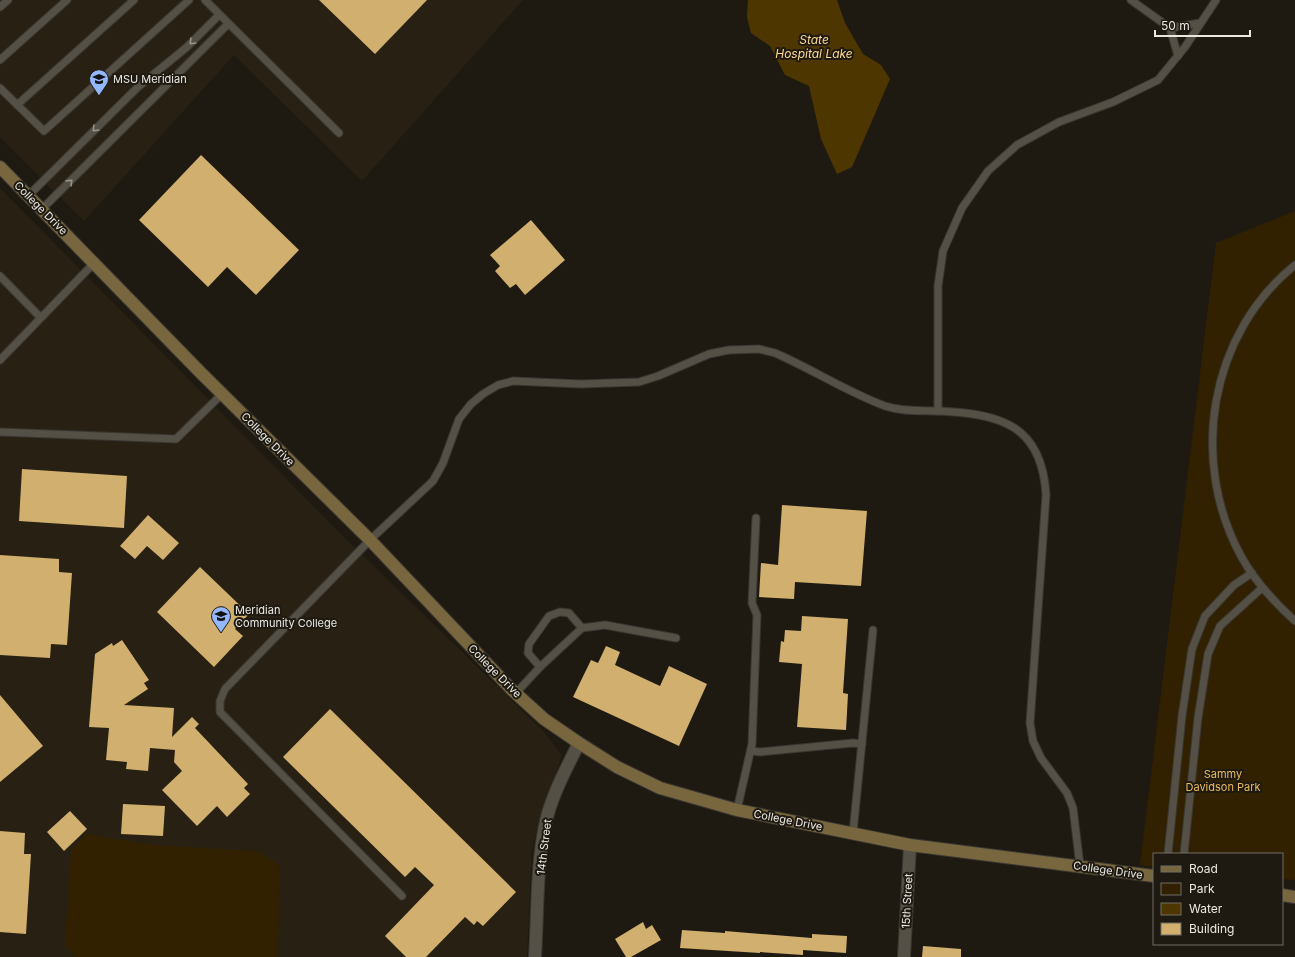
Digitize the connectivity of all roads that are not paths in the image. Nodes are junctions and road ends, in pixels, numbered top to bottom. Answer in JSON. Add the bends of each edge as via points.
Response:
{"nodes":[{"id":1,"x":8,"y":0,"type":"edge"},
{"id":2,"x":67,"y":0,"type":"edge"},
{"id":3,"x":134,"y":0,"type":"edge"},
{"id":4,"x":189,"y":0,"type":"edge"},
{"id":5,"x":205,"y":0,"type":"edge"},
{"id":6,"x":1131,"y":0,"type":"edge"},
{"id":7,"x":1216,"y":0,"type":"edge"},
{"id":8,"x":0,"y":7,"type":"edge"},
{"id":9,"x":219,"y":15,"type":"junction"},
{"id":10,"x":1200,"y":23,"type":"junction"},
{"id":11,"x":228,"y":24,"type":"junction"},
{"id":12,"x":1170,"y":28,"type":"junction"},
{"id":13,"x":1178,"y":56,"type":"junction"},
{"id":14,"x":0,"y":60,"type":"edge"},
{"id":15,"x":0,"y":88,"type":"edge"},
{"id":16,"x":17,"y":105,"type":"junction"},
{"id":17,"x":339,"y":133,"type":"dead end"},
{"id":18,"x":0,"y":167,"type":"edge"},
{"id":19,"x":28,"y":196,"type":"junction"},
{"id":20,"x":42,"y":209,"type":"junction"},
{"id":21,"x":94,"y":263,"type":"junction"},
{"id":22,"x":1295,"y":265,"type":"edge"},
{"id":23,"x":0,"y":276,"type":"edge"},
{"id":24,"x":40,"y":317,"type":"junction"},
{"id":25,"x":0,"y":360,"type":"edge"},
{"id":26,"x":222,"y":394,"type":"junction"},
{"id":27,"x":938,"y":411,"type":"junction"},
{"id":28,"x":0,"y":432,"type":"edge"},
{"id":29,"x":756,"y":518,"type":"dead end"},
{"id":30,"x":370,"y":540,"type":"junction"},
{"id":31,"x":1252,"y":572,"type":"junction"},
{"id":32,"x":1262,"y":588,"type":"junction"},
{"id":33,"x":1295,"y":622,"type":"edge"},
{"id":34,"x":582,"y":628,"type":"junction"},
{"id":35,"x":873,"y":630,"type":"dead end"},
{"id":36,"x":676,"y":638,"type":"dead end"},
{"id":37,"x":540,"y":667,"type":"junction"},
{"id":38,"x":516,"y":693,"type":"junction"},
{"id":39,"x":579,"y":744,"type":"junction"},
{"id":40,"x":862,"y":744,"type":"junction"},
{"id":41,"x":751,"y":751,"type":"junction"},
{"id":42,"x":737,"y":810,"type":"junction"},
{"id":43,"x":853,"y":833,"type":"junction"},
{"id":44,"x":910,"y":844,"type":"junction"},
{"id":45,"x":1168,"y":853,"type":"edge"},
{"id":46,"x":1184,"y":853,"type":"edge"},
{"id":47,"x":1080,"y":866,"type":"junction"},
{"id":48,"x":1153,"y":876,"type":"edge"},
{"id":49,"x":1283,"y":895,"type":"edge"},
{"id":50,"x":402,"y":896,"type":"dead end"},
{"id":51,"x":1295,"y":897,"type":"edge"},
{"id":52,"x":535,"y":957,"type":"edge"},
{"id":53,"x":904,"y":957,"type":"edge"}],
"edges":[{"from":1,"to":8,"type":"lane"},
{"from":2,"to":14,"type":"lane"},
{"from":3,"to":16,"type":"lane"},
{"from":4,"to":16,"type":"lane","via":[[44,131]]},
{"from":5,"to":9,"type":"lane"},
{"from":6,"to":12,"type":"lane"},
{"from":7,"to":10,"type":"lane"},
{"from":9,"to":11,"type":"lane"},
{"from":9,"to":19,"type":"lane","one_way":true,"via":[[138,87]]},
{"from":10,"to":12,"type":"lane"},
{"from":10,"to":13,"type":"lane"},
{"from":11,"to":17,"type":"lane"},
{"from":20,"to":11,"type":"lane","one_way":true},
{"from":12,"to":13,"type":"lane"},
{"from":13,"to":27,"type":"lane","via":[[1158,80],[1113,102],[1059,122],[1017,145],[988,171],[962,208],[943,250],[938,286]]},
{"from":15,"to":16,"type":"lane"},
{"from":18,"to":19,"type":"street","name":"College Drive"},
{"from":19,"to":20,"type":"street","name":"College Drive"},
{"from":20,"to":21,"type":"street","name":"College Drive"},
{"from":21,"to":24,"type":"lane"},
{"from":21,"to":26,"type":"street","name":"College Drive"},
{"from":22,"to":31,"type":"lane","via":[[1268,291],[1251,313],[1237,338],[1225,364],[1213,420],[1214,469],[1220,504],[1229,531]]},
{"from":23,"to":24,"type":"lane"},
{"from":24,"to":25,"type":"lane"},
{"from":26,"to":28,"type":"lane","via":[[176,439]]},
{"from":26,"to":30,"type":"street","name":"College Drive"},
{"from":27,"to":30,"type":"lane","via":[[885,406],[798,363],[759,349],[709,354],[639,382],[581,384],[513,381],[498,385],[471,404],[459,419],[443,463],[433,481]]},
{"from":27,"to":47,"type":"lane","via":[[987,418],[1012,427],[1028,438],[1042,463],[1046,494],[1030,723],[1033,741],[1041,758],[1067,793],[1073,808]]},
{"from":29,"to":41,"type":"lane","via":[[752,603],[757,615]]},
{"from":30,"to":38,"type":"street","name":"College Drive"},
{"from":30,"to":50,"type":"lane","via":[[225,689],[220,701],[220,712]]},
{"from":31,"to":32,"type":"lane"},
{"from":31,"to":45,"type":"lane","via":[[1234,585],[1205,616],[1192,649],[1182,716]]},
{"from":32,"to":33,"type":"lane"},
{"from":32,"to":46,"type":"lane","via":[[1220,626],[1208,654],[1198,718]]},
{"from":34,"to":36,"type":"lane","via":[[605,625]]},
{"from":34,"to":37,"type":"lane"},
{"from":34,"to":37,"type":"lane","via":[[569,613],[560,612],[549,616],[528,644],[528,653]]},
{"from":35,"to":40,"type":"lane"},
{"from":37,"to":38,"type":"lane"},
{"from":38,"to":39,"type":"street","name":"College Drive","via":[[544,719]]},
{"from":39,"to":42,"type":"street","name":"College Drive","via":[[617,767],[660,788]]},
{"from":39,"to":52,"type":"street","name":"14th Street","via":[[555,793],[547,817],[541,853]]},
{"from":40,"to":41,"type":"lane"},
{"from":40,"to":43,"type":"lane"},
{"from":41,"to":42,"type":"lane"},
{"from":42,"to":43,"type":"street","name":"College Drive"},
{"from":43,"to":44,"type":"street","name":"College Drive"},
{"from":44,"to":47,"type":"street","name":"College Drive"},
{"from":44,"to":53,"type":"street","name":"15th Street"},
{"from":47,"to":48,"type":"street","name":"College Drive"},
{"from":49,"to":51,"type":"street"}]}
